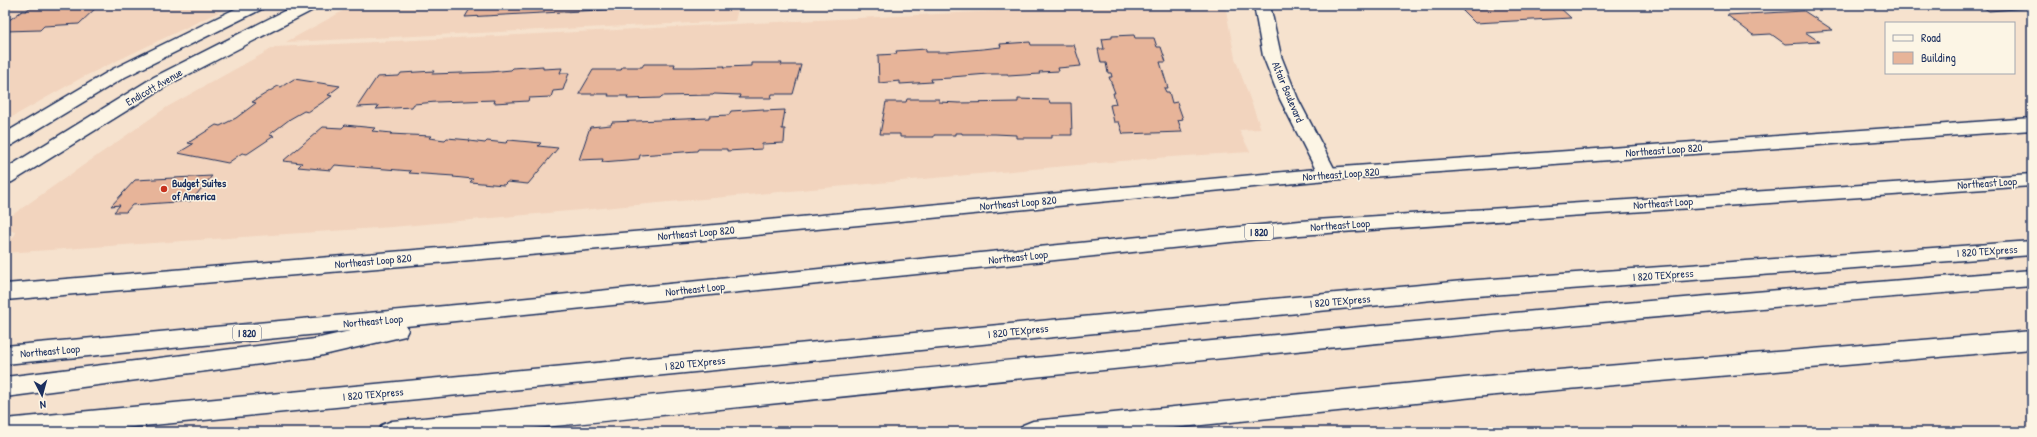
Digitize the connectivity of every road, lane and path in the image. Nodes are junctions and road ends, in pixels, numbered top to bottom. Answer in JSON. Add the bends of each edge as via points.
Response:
{"nodes":[{"id":1,"x":256,"y":5,"type":"edge"},
{"id":2,"x":309,"y":5,"type":"edge"},
{"id":3,"x":1262,"y":5,"type":"edge"},
{"id":4,"x":119,"y":73,"type":"junction"},
{"id":5,"x":161,"y":81,"type":"junction"},
{"id":6,"x":2032,"y":124,"type":"edge"},
{"id":7,"x":5,"y":141,"type":"edge"},
{"id":8,"x":1326,"y":174,"type":"junction"},
{"id":9,"x":5,"y":178,"type":"edge"},
{"id":10,"x":2032,"y":180,"type":"edge"},
{"id":11,"x":2032,"y":248,"type":"edge"},
{"id":12,"x":2032,"y":278,"type":"edge"},
{"id":13,"x":5,"y":292,"type":"edge"},
{"id":14,"x":489,"y":310,"type":"junction"},
{"id":15,"x":2032,"y":340,"type":"edge"},
{"id":16,"x":5,"y":355,"type":"edge"},
{"id":17,"x":5,"y":387,"type":"edge"},
{"id":18,"x":5,"y":429,"type":"edge"},
{"id":19,"x":392,"y":432,"type":"edge"},
{"id":20,"x":1033,"y":432,"type":"edge"}],
"edges":[{"from":1,"to":4,"type":"main road"},
{"from":2,"to":5,"type":"main road","name":"Endicott Avenue"},
{"from":3,"to":8,"type":"main road","name":"Altair Boulevard","via":[[1272,56],[1289,99]]},
{"from":4,"to":5,"type":"main road"},
{"from":4,"to":7,"type":"main road"},
{"from":5,"to":9,"type":"main road","name":"Endicott Avenue"},
{"from":6,"to":8,"type":"main road","name":"Northeast Loop 820"},
{"from":8,"to":13,"type":"main road","name":"Northeast Loop 820","via":[[693,234]]},
{"from":10,"to":14,"type":"main road","name":"Northeast Loop","number":"I 820","via":[[1300,228]]},
{"from":11,"to":18,"type":"main road","name":"I 820 TEXpress","via":[[1456,290]]},
{"from":12,"to":19,"type":"main road","via":[[1516,320]]},
{"from":14,"to":16,"type":"main road","name":"Northeast Loop","number":"I 820"},
{"from":14,"to":17,"type":"main road","via":[[315,348]]},
{"from":15,"to":20,"type":"main road","via":[[1474,387]]}]}
